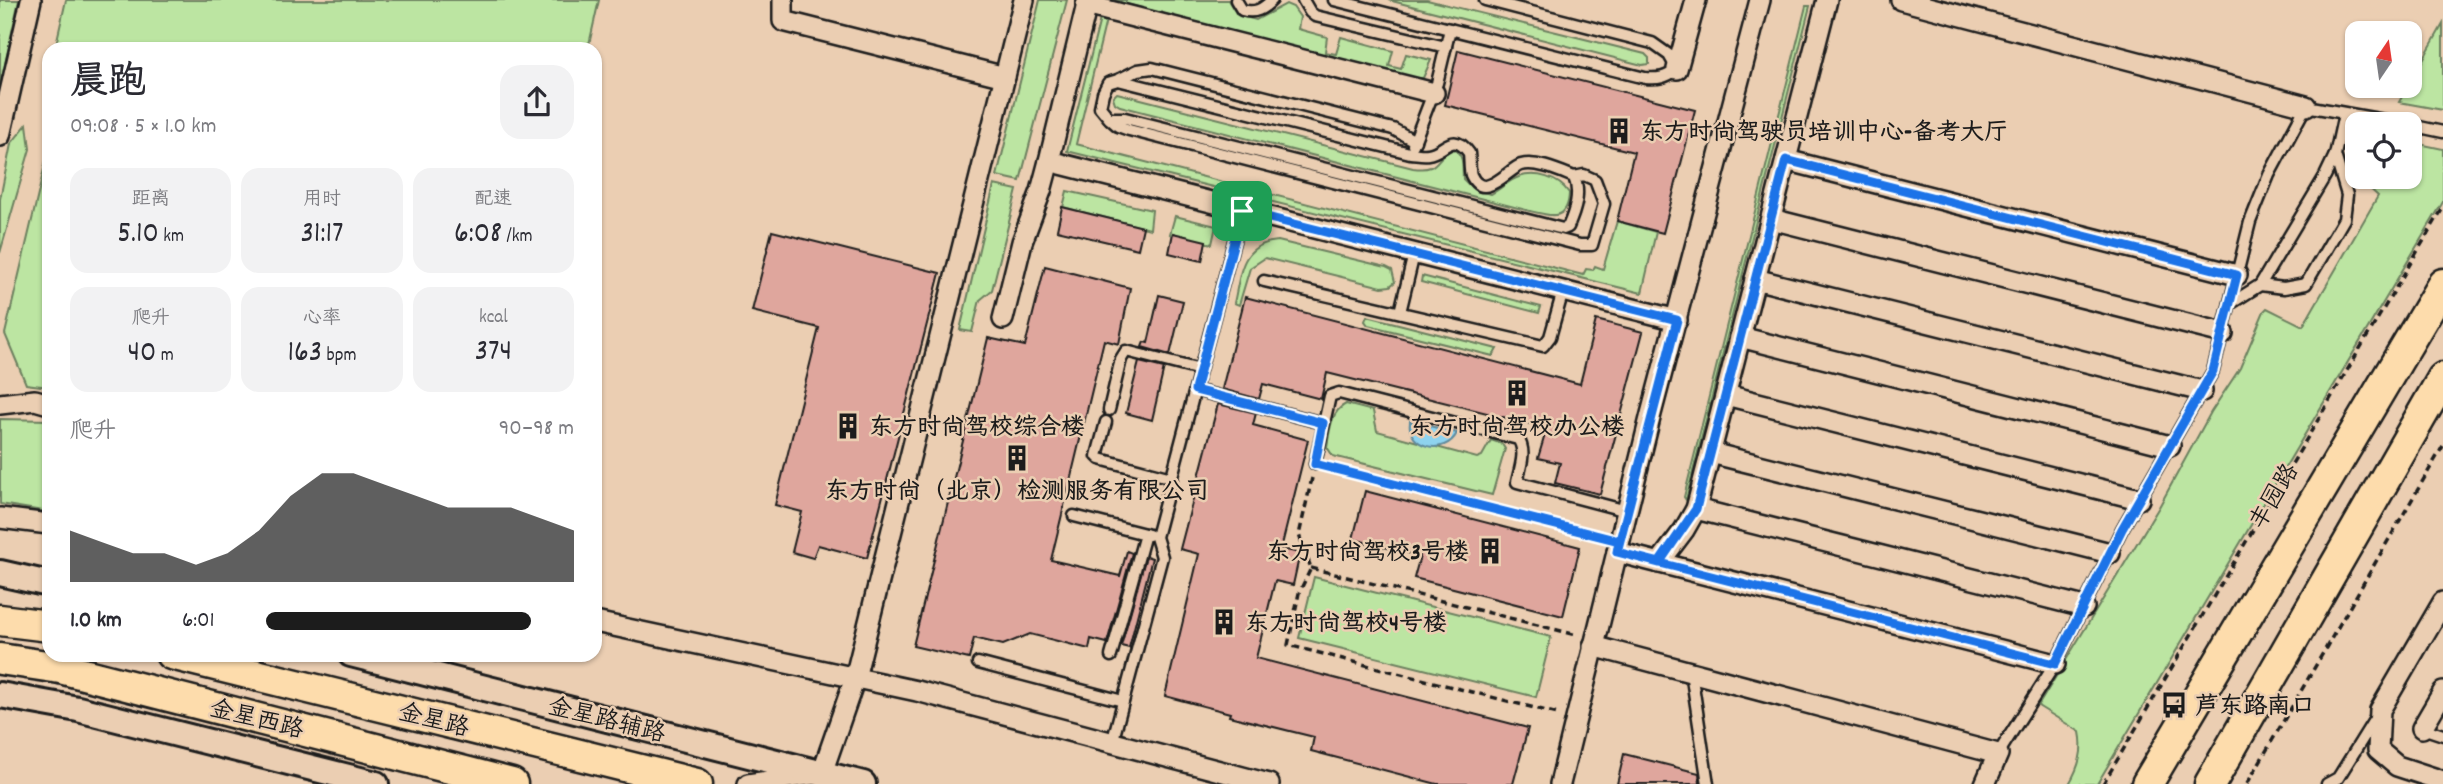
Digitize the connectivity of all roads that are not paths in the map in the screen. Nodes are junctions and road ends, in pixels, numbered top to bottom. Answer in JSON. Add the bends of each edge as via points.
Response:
{"nodes":[{"id":1,"x":31,"y":0,"type":"edge"},
{"id":2,"x":783,"y":0,"type":"edge"},
{"id":3,"x":1024,"y":0,"type":"edge"},
{"id":4,"x":1236,"y":0,"type":"edge"},
{"id":5,"x":1272,"y":0,"type":"edge"},
{"id":6,"x":1303,"y":0,"type":"edge"},
{"id":7,"x":1334,"y":0,"type":"edge"},
{"id":8,"x":1485,"y":0,"type":"edge"},
{"id":9,"x":1696,"y":0,"type":"edge"},
{"id":10,"x":1760,"y":0,"type":"edge"},
{"id":11,"x":1827,"y":0,"type":"edge"},
{"id":12,"x":1900,"y":0,"type":"edge"},
{"id":13,"x":1087,"y":2,"type":"edge"},
{"id":14,"x":1450,"y":29,"type":"junction"},
{"id":15,"x":1446,"y":47,"type":"junction"},
{"id":16,"x":1677,"y":69,"type":"junction"},
{"id":17,"x":1005,"y":77,"type":"junction"},
{"id":18,"x":1118,"y":80,"type":"junction"},
{"id":19,"x":1434,"y":93,"type":"junction"},
{"id":20,"x":2306,"y":106,"type":"junction"},
{"id":21,"x":2344,"y":114,"type":"joint"},
{"id":22,"x":1110,"y":118,"type":"junction"},
{"id":23,"x":2422,"y":128,"type":"edge"},
{"id":24,"x":2443,"y":132,"type":"edge"},
{"id":25,"x":0,"y":136,"type":"edge"},
{"id":26,"x":1415,"y":141,"type":"junction"},
{"id":27,"x":1410,"y":153,"type":"junction"},
{"id":28,"x":2334,"y":155,"type":"junction"},
{"id":29,"x":1049,"y":160,"type":"junction"},
{"id":30,"x":1786,"y":160,"type":"junction"},
{"id":31,"x":1574,"y":177,"type":"junction"},
{"id":32,"x":1242,"y":211,"type":"junction"},
{"id":33,"x":1771,"y":219,"type":"junction"},
{"id":34,"x":1414,"y":254,"type":"junction"},
{"id":35,"x":2237,"y":275,"type":"junction"},
{"id":36,"x":1755,"y":279,"type":"junction"},
{"id":37,"x":1264,"y":281,"type":"dead end"},
{"id":38,"x":2443,"y":284,"type":"edge"},
{"id":39,"x":2260,"y":285,"type":"junction"},
{"id":40,"x":1563,"y":291,"type":"junction"},
{"id":41,"x":2230,"y":304,"type":"junction"},
{"id":42,"x":1400,"y":312,"type":"junction"},
{"id":43,"x":1003,"y":319,"type":"dead end"},
{"id":44,"x":1677,"y":320,"type":"junction"},
{"id":45,"x":2223,"y":333,"type":"junction"},
{"id":46,"x":1740,"y":337,"type":"junction"},
{"id":47,"x":1200,"y":370,"type":"junction"},
{"id":48,"x":2443,"y":378,"type":"edge"},
{"id":49,"x":1195,"y":390,"type":"junction"},
{"id":50,"x":2202,"y":391,"type":"junction"},
{"id":51,"x":1726,"y":395,"type":"junction"},
{"id":52,"x":42,"y":402,"type":"edge"},
{"id":53,"x":0,"y":404,"type":"edge"},
{"id":54,"x":1109,"y":410,"type":"dead end"},
{"id":55,"x":1106,"y":422,"type":"dead end"},
{"id":56,"x":1323,"y":423,"type":"junction"},
{"id":57,"x":2170,"y":446,"type":"junction"},
{"id":58,"x":1711,"y":453,"type":"junction"},
{"id":59,"x":1087,"y":456,"type":"dead end"},
{"id":60,"x":1100,"y":460,"type":"junction"},
{"id":61,"x":1315,"y":464,"type":"road end"},
{"id":62,"x":1172,"y":478,"type":"junction"},
{"id":63,"x":2139,"y":499,"type":"junction"},
{"id":64,"x":1696,"y":509,"type":"junction"},
{"id":65,"x":1627,"y":511,"type":"junction"},
{"id":66,"x":1074,"y":516,"type":"dead end"},
{"id":67,"x":0,"y":518,"type":"edge"},
{"id":68,"x":42,"y":523,"type":"edge"},
{"id":69,"x":1144,"y":534,"type":"junction"},
{"id":70,"x":1156,"y":537,"type":"junction"},
{"id":71,"x":1618,"y":546,"type":"junction"},
{"id":72,"x":2110,"y":553,"type":"junction"},
{"id":73,"x":1659,"y":563,"type":"junction"},
{"id":74,"x":0,"y":573,"type":"edge"},
{"id":75,"x":42,"y":582,"type":"edge"},
{"id":76,"x":2443,"y":603,"type":"edge"},
{"id":77,"x":2084,"y":607,"type":"junction"},
{"id":78,"x":0,"y":620,"type":"edge"},
{"id":79,"x":602,"y":624,"type":"edge"},
{"id":80,"x":42,"y":625,"type":"edge"},
{"id":81,"x":1594,"y":643,"type":"junction"},
{"id":82,"x":1111,"y":656,"type":"dead end"},
{"id":83,"x":0,"y":659,"type":"edge"},
{"id":84,"x":203,"y":662,"type":"edge"},
{"id":85,"x":382,"y":662,"type":"edge"},
{"id":86,"x":978,"y":663,"type":"dead end"},
{"id":87,"x":2055,"y":664,"type":"junction"},
{"id":88,"x":1691,"y":673,"type":"junction"},
{"id":89,"x":855,"y":678,"type":"junction"},
{"id":90,"x":2443,"y":692,"type":"edge"},
{"id":91,"x":0,"y":695,"type":"edge"},
{"id":92,"x":1123,"y":701,"type":"junction"},
{"id":93,"x":2380,"y":710,"type":"junction"},
{"id":94,"x":2422,"y":728,"type":"joint"},
{"id":95,"x":2443,"y":734,"type":"edge"},
{"id":96,"x":1112,"y":743,"type":"junction"},
{"id":97,"x":1998,"y":754,"type":"junction"},
{"id":98,"x":822,"y":774,"type":"junction"},
{"id":99,"x":2443,"y":781,"type":"edge"},
{"id":100,"x":376,"y":784,"type":"edge"},
{"id":101,"x":512,"y":784,"type":"edge"},
{"id":102,"x":697,"y":784,"type":"edge"},
{"id":103,"x":748,"y":784,"type":"edge"},
{"id":104,"x":863,"y":784,"type":"edge"},
{"id":105,"x":1269,"y":784,"type":"edge"},
{"id":106,"x":1560,"y":784,"type":"edge"},
{"id":107,"x":1708,"y":784,"type":"edge"},
{"id":108,"x":1985,"y":784,"type":"edge"},
{"id":109,"x":2147,"y":784,"type":"edge"},
{"id":110,"x":2210,"y":784,"type":"edge"},
{"id":111,"x":2327,"y":784,"type":"edge"}],
"edges":[{"from":1,"to":25,"type":"street"},
{"from":2,"to":17,"type":"street","via":[[783,21]]},
{"from":3,"to":17,"type":"street"},
{"from":4,"to":5,"type":"lane","via":[[1249,12]]},
{"from":6,"to":15,"type":"lane","via":[[1315,16]]},
{"from":7,"to":14,"type":"lane"},
{"from":8,"to":16,"type":"lane","via":[[1652,43],[1669,55]]},
{"from":9,"to":16,"type":"street"},
{"from":10,"to":44,"type":"street"},
{"from":11,"to":30,"type":"street"},
{"from":12,"to":20,"type":"street"},
{"from":13,"to":19,"type":"street"},
{"from":13,"to":29,"type":"street"},
{"from":14,"to":15,"type":"lane"},
{"from":14,"to":16,"type":"lane","via":[[1645,78],[1667,77]]},
{"from":15,"to":19,"type":"lane"},
{"from":17,"to":89,"type":"street"},
{"from":18,"to":22,"type":"lane","via":[[1108,83],[1100,107]]},
{"from":18,"to":26,"type":"lane","via":[[1152,68],[1393,129]]},
{"from":18,"to":27,"type":"lane"},
{"from":19,"to":26,"type":"lane"},
{"from":20,"to":21,"type":"lane"},
{"from":20,"to":35,"type":"lane","via":[[2269,175],[2250,222]]},
{"from":21,"to":28,"type":"lane"},
{"from":22,"to":31,"type":"lane","via":[[1125,118],[1563,229],[1572,218],[1578,192]]},
{"from":22,"to":31,"type":"lane","via":[[1129,130],[1592,245],[1604,204],[1595,180]]},
{"from":23,"to":24,"type":"lane"},
{"from":26,"to":27,"type":"lane"},
{"from":27,"to":31,"type":"lane","via":[[1426,155],[1451,142],[1462,145],[1469,153],[1470,173],[1483,185],[1495,184],[1528,164]]},
{"from":28,"to":39,"type":"lane"},
{"from":28,"to":39,"type":"lane","via":[[2347,195],[2344,219],[2306,284],[2284,288]]},
{"from":29,"to":32,"type":"street"},
{"from":29,"to":43,"type":"street"},
{"from":30,"to":33,"type":"street"},
{"from":30,"to":35,"type":"street"},
{"from":32,"to":34,"type":"street"},
{"from":32,"to":47,"type":"lane"},
{"from":33,"to":36,"type":"street"},
{"from":33,"to":45,"type":"street"},
{"from":34,"to":40,"type":"street"},
{"from":34,"to":42,"type":"lane"},
{"from":35,"to":41,"type":"lane"},
{"from":36,"to":46,"type":"street"},
{"from":36,"to":50,"type":"street"},
{"from":37,"to":42,"type":"lane"},
{"from":38,"to":109,"type":"main road","name":"丰园路"},
{"from":39,"to":41,"type":"lane"},
{"from":40,"to":42,"type":"lane","via":[[1550,337],[1543,345]]},
{"from":40,"to":44,"type":"street"},
{"from":41,"to":45,"type":"lane"},
{"from":44,"to":65,"type":"street"},
{"from":45,"to":50,"type":"lane","via":[[2213,371]]},
{"from":46,"to":51,"type":"street"},
{"from":46,"to":57,"type":"street"},
{"from":47,"to":49,"type":"lane"},
{"from":47,"to":54,"type":"lane","via":[[1126,351]]},
{"from":48,"to":110,"type":"main road"},
{"from":49,"to":56,"type":"lane"},
{"from":49,"to":62,"type":"lane"},
{"from":50,"to":57,"type":"lane"},
{"from":51,"to":58,"type":"street"},
{"from":51,"to":63,"type":"street"},
{"from":52,"to":53,"type":"street"},
{"from":55,"to":60,"type":"lane","via":[[1097,456]]},
{"from":56,"to":61,"type":"lane"},
{"from":56,"to":65,"type":"lane","via":[[1331,396],[1339,393],[1518,439],[1523,452],[1517,482]]},
{"from":57,"to":63,"type":"lane"},
{"from":58,"to":64,"type":"street"},
{"from":58,"to":72,"type":"street"},
{"from":59,"to":60,"type":"lane"},
{"from":60,"to":62,"type":"lane"},
{"from":62,"to":70,"type":"lane"},
{"from":63,"to":72,"type":"lane"},
{"from":64,"to":73,"type":"street"},
{"from":64,"to":77,"type":"street"},
{"from":65,"to":71,"type":"street"},
{"from":66,"to":69,"type":"lane"},
{"from":67,"to":68,"type":"street"},
{"from":69,"to":70,"type":"lane"},
{"from":69,"to":82,"type":"lane"},
{"from":70,"to":92,"type":"lane","via":[[1162,557]]},
{"from":71,"to":73,"type":"street"},
{"from":71,"to":81,"type":"street"},
{"from":72,"to":77,"type":"lane"},
{"from":73,"to":87,"type":"street"},
{"from":74,"to":75,"type":"street"},
{"from":76,"to":93,"type":"street"},
{"from":77,"to":87,"type":"lane"},
{"from":78,"to":80,"type":"main road"},
{"from":79,"to":89,"type":"street"},
{"from":81,"to":88,"type":"street"},
{"from":81,"to":106,"type":"street"},
{"from":83,"to":101,"type":"main road","name":"金星西路","via":[[60,668]]},
{"from":84,"to":102,"type":"main road","name":"金星路"},
{"from":85,"to":98,"type":"street","name":"金星路辅路"},
{"from":86,"to":92,"type":"lane"},
{"from":87,"to":97,"type":"lane"},
{"from":88,"to":97,"type":"street"},
{"from":88,"to":107,"type":"lane"},
{"from":89,"to":96,"type":"street"},
{"from":89,"to":98,"type":"street"},
{"from":90,"to":94,"type":"street"},
{"from":91,"to":100,"type":"street","via":[[78,709]]},
{"from":92,"to":96,"type":"lane"},
{"from":93,"to":99,"type":"street","via":[[2378,750],[2397,766]]},
{"from":93,"to":111,"type":"lane","via":[[2338,778]]},
{"from":94,"to":95,"type":"lane"},
{"from":96,"to":105,"type":"street"},
{"from":97,"to":108,"type":"street"},
{"from":98,"to":103,"type":"street"},
{"from":98,"to":104,"type":"street","name":"金星路辅路"}]}
